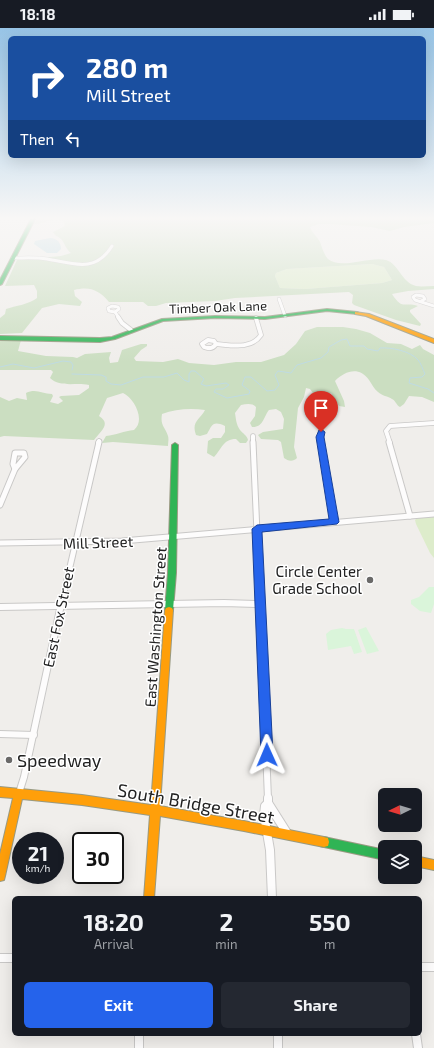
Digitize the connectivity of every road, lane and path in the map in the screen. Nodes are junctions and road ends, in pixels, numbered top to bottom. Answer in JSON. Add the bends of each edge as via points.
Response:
{"nodes":[{"id":1,"x":9,"y":267,"type":"edge"},
{"id":2,"x":0,"y":284,"type":"edge"},
{"id":3,"x":279,"y":299,"type":"dead end"},
{"id":4,"x":421,"y":301,"type":"dead end"},
{"id":5,"x":434,"y":306,"type":"edge"},
{"id":6,"x":115,"y":312,"type":"dead end"},
{"id":7,"x":285,"y":316,"type":"junction"},
{"id":8,"x":256,"y":318,"type":"junction"},
{"id":9,"x":130,"y":330,"type":"junction"},
{"id":10,"x":0,"y":338,"type":"edge"},
{"id":11,"x":434,"y":341,"type":"edge"},
{"id":12,"x":216,"y":344,"type":"dead end"},
{"id":13,"x":322,"y":422,"type":"dead end"},
{"id":14,"x":434,"y":423,"type":"edge"},
{"id":15,"x":252,"y":436,"type":"dead end"},
{"id":16,"x":99,"y":440,"type":"dead end"},
{"id":17,"x":175,"y":445,"type":"dead end"},
{"id":18,"x":15,"y":469,"type":"dead end"},
{"id":19,"x":0,"y":505,"type":"edge"},
{"id":20,"x":434,"y":514,"type":"edge"},
{"id":21,"x":410,"y":516,"type":"junction"},
{"id":22,"x":334,"y":522,"type":"junction"},
{"id":23,"x":257,"y":529,"type":"junction"},
{"id":24,"x":174,"y":537,"type":"junction"},
{"id":25,"x":0,"y":543,"type":"edge"},
{"id":26,"x":76,"y":543,"type":"junction"},
{"id":27,"x":259,"y":604,"type":"junction"},
{"id":28,"x":170,"y":605,"type":"junction"},
{"id":29,"x":0,"y":607,"type":"edge"},
{"id":30,"x":60,"y":607,"type":"junction"},
{"id":31,"x":0,"y":734,"type":"edge"},
{"id":32,"x":34,"y":735,"type":"junction"},
{"id":33,"x":0,"y":792,"type":"edge"},
{"id":34,"x":19,"y":793,"type":"junction"},
{"id":35,"x":268,"y":803,"type":"junction"},
{"id":36,"x":155,"y":810,"type":"junction"},
{"id":37,"x":267,"y":830,"type":"junction"},
{"id":38,"x":288,"y":835,"type":"junction"},
{"id":39,"x":378,"y":854,"type":"edge"},
{"id":40,"x":422,"y":862,"type":"edge"},
{"id":41,"x":434,"y":865,"type":"edge"},
{"id":42,"x":0,"y":876,"type":"edge"},
{"id":43,"x":149,"y":896,"type":"edge"},
{"id":44,"x":272,"y":896,"type":"edge"},
{"id":45,"x":0,"y":958,"type":"edge"},
{"id":46,"x":12,"y":958,"type":"edge"},
{"id":47,"x":422,"y":967,"type":"edge"},
{"id":48,"x":434,"y":967,"type":"edge"},
{"id":49,"x":140,"y":1036,"type":"edge"},
{"id":50,"x":278,"y":1036,"type":"edge"},
{"id":51,"x":416,"y":1036,"type":"edge"},
{"id":52,"x":139,"y":1048,"type":"edge"},
{"id":53,"x":278,"y":1048,"type":"edge"},
{"id":54,"x":418,"y":1048,"type":"edge"}],
"edges":[{"from":1,"to":2,"type":"main road"},
{"from":3,"to":7,"type":"street"},
{"from":4,"to":5,"type":"street"},
{"from":6,"to":9,"type":"street"},
{"from":7,"to":8,"type":"main road","name":"Timber Oak Lane"},
{"from":7,"to":11,"type":"main road","name":"Timber Oak Lane","via":[[327,310],[358,313]]},
{"from":8,"to":9,"type":"main road","name":"Timber Oak Lane","via":[[163,320]]},
{"from":8,"to":12,"type":"street","via":[[261,335],[257,341],[246,344]]},
{"from":9,"to":10,"type":"main road","name":"Timber Oak Lane","via":[[113,338],[100,340]]},
{"from":13,"to":22,"type":"street","via":[[320,437]]},
{"from":14,"to":21,"type":"street","via":[[390,426],[386,431]]},
{"from":15,"to":23,"type":"street"},
{"from":16,"to":26,"type":"street","name":"East Fox Street"},
{"from":17,"to":24,"type":"main road","name":"East Washington Street"},
{"from":18,"to":19,"type":"street"},
{"from":20,"to":21,"type":"street","name":"Mill Street"},
{"from":21,"to":22,"type":"street","name":"Mill Street"},
{"from":22,"to":23,"type":"street","name":"Mill Street"},
{"from":23,"to":24,"type":"street","name":"Mill Street"},
{"from":23,"to":27,"type":"street"},
{"from":24,"to":26,"type":"street","name":"Mill Street"},
{"from":24,"to":28,"type":"main road","name":"East Washington Street"},
{"from":25,"to":26,"type":"street","name":"Mill Street"},
{"from":26,"to":30,"type":"street","name":"East Fox Street"},
{"from":27,"to":28,"type":"street"},
{"from":27,"to":35,"type":"street"},
{"from":28,"to":30,"type":"street"},
{"from":28,"to":36,"type":"main road","name":"East Washington Street"},
{"from":29,"to":30,"type":"street"},
{"from":30,"to":32,"type":"street","name":"East Fox Street"},
{"from":31,"to":32,"type":"street"},
{"from":32,"to":34,"type":"street","name":"East Fox Street"},
{"from":33,"to":34,"type":"main road","name":"South Bridge Street"},
{"from":34,"to":36,"type":"main road","name":"South Bridge Street"},
{"from":34,"to":42,"type":"main road"},
{"from":35,"to":37,"type":"street","via":[[264,815]]},
{"from":35,"to":38,"type":"street"},
{"from":36,"to":37,"type":"main road","name":"South Bridge Street"},
{"from":36,"to":43,"type":"main road","name":"East Washington Street"},
{"from":37,"to":38,"type":"main road","name":"South Bridge Street"},
{"from":37,"to":44,"type":"street"},
{"from":38,"to":39,"type":"main road","name":"South Bridge Street"},
{"from":40,"to":41,"type":"main road"},
{"from":45,"to":46,"type":"street"},
{"from":47,"to":48,"type":"street"},
{"from":49,"to":52,"type":"street"},
{"from":50,"to":53,"type":"street"},
{"from":51,"to":54,"type":"street"}]}
